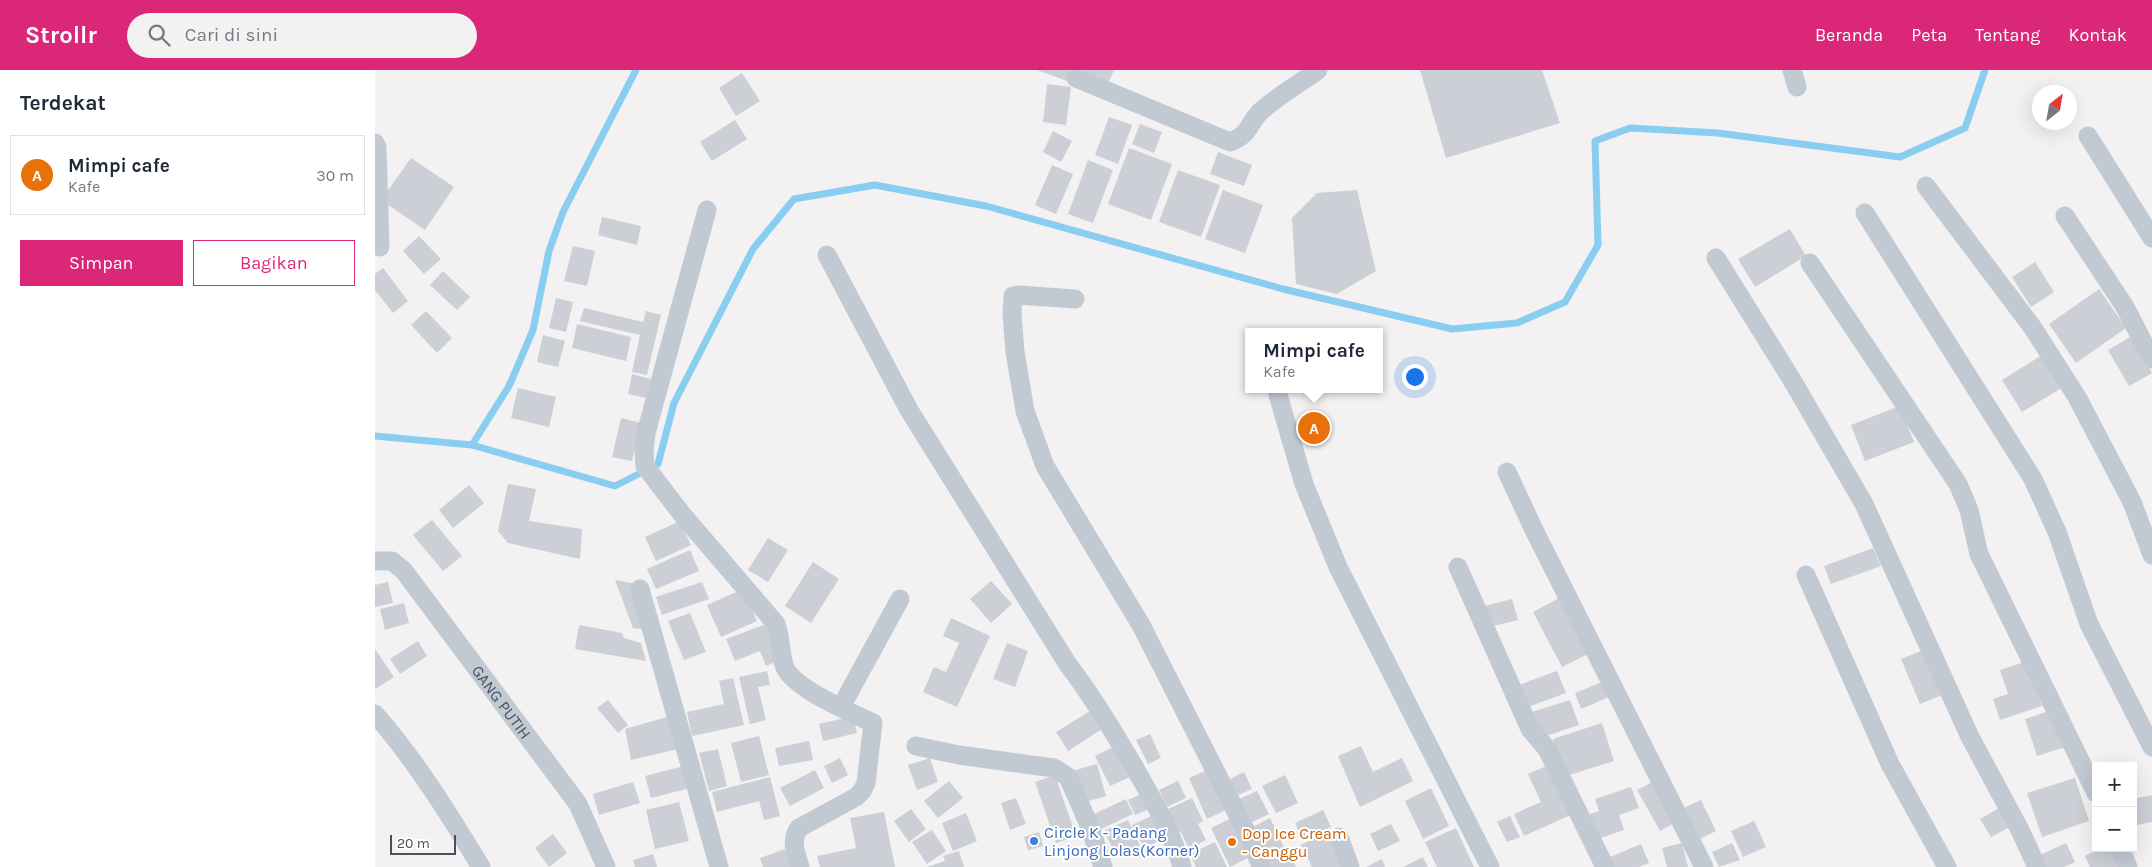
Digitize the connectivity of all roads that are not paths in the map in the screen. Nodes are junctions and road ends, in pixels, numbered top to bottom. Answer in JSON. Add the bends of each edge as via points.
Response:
{"nodes":[{"id":1,"x":1318,"y":70,"type":"edge"},
{"id":2,"x":1076,"y":78,"type":"dead end"},
{"id":3,"x":2089,"y":136,"type":"dead end"},
{"id":4,"x":375,"y":143,"type":"edge"},
{"id":5,"x":1926,"y":186,"type":"dead end"},
{"id":6,"x":707,"y":210,"type":"dead end"},
{"id":7,"x":1865,"y":213,"type":"dead end"},
{"id":8,"x":2065,"y":216,"type":"dead end"},
{"id":9,"x":2152,"y":238,"type":"edge"},
{"id":10,"x":381,"y":247,"type":"dead end"},
{"id":11,"x":827,"y":255,"type":"dead end"},
{"id":12,"x":1716,"y":258,"type":"dead end"},
{"id":13,"x":1809,"y":263,"type":"dead end"},
{"id":14,"x":1075,"y":299,"type":"dead end"},
{"id":15,"x":2152,"y":359,"type":"edge"},
{"id":16,"x":1278,"y":395,"type":"dead end"},
{"id":17,"x":1507,"y":472,"type":"dead end"},
{"id":18,"x":2152,"y":555,"type":"edge"},
{"id":19,"x":375,"y":561,"type":"edge"},
{"id":20,"x":1458,"y":568,"type":"dead end"},
{"id":21,"x":1806,"y":575,"type":"dead end"},
{"id":22,"x":640,"y":589,"type":"dead end"},
{"id":23,"x":900,"y":599,"type":"dead end"},
{"id":24,"x":841,"y":707,"type":"junction"},
{"id":25,"x":375,"y":714,"type":"edge"},
{"id":26,"x":916,"y":746,"type":"dead end"},
{"id":27,"x":2152,"y":747,"type":"edge"},
{"id":28,"x":2092,"y":785,"type":"edge"},
{"id":29,"x":1339,"y":837,"type":"dead end"},
{"id":30,"x":2122,"y":852,"type":"edge"},
{"id":31,"x":481,"y":867,"type":"edge"},
{"id":32,"x":606,"y":867,"type":"edge"},
{"id":33,"x":719,"y":867,"type":"edge"},
{"id":34,"x":800,"y":867,"type":"edge"},
{"id":35,"x":1103,"y":867,"type":"edge"},
{"id":36,"x":1181,"y":867,"type":"edge"},
{"id":37,"x":1261,"y":867,"type":"edge"},
{"id":38,"x":1350,"y":867,"type":"edge"},
{"id":39,"x":1490,"y":867,"type":"edge"},
{"id":40,"x":1605,"y":867,"type":"edge"},
{"id":41,"x":1704,"y":867,"type":"edge"},
{"id":42,"x":1947,"y":867,"type":"edge"},
{"id":43,"x":2037,"y":867,"type":"edge"},
{"id":44,"x":2128,"y":867,"type":"edge"}],
"edges":[{"from":1,"to":2,"type":"street","via":[[1267,106],[1247,132],[1230,142]]},
{"from":3,"to":9,"type":"street"},
{"from":4,"to":10,"type":"street"},
{"from":5,"to":18,"type":"street","via":[[2033,328],[2077,397],[2132,502]]},
{"from":6,"to":24,"type":"street","via":[[646,433],[645,466],[681,514],[776,624],[789,677]]},
{"from":7,"to":27,"type":"street","via":[[2033,479],[2057,532],[2089,624]]},
{"from":8,"to":15,"type":"street","via":[[2125,307]]},
{"from":11,"to":36,"type":"street","via":[[909,410],[1067,663],[1094,698],[1156,806]]},
{"from":12,"to":43,"type":"street","via":[[1864,504],[1970,736],[2021,830]]},
{"from":13,"to":28,"type":"street","via":[[1958,484],[1969,510],[1979,554]]},
{"from":14,"to":37,"type":"street","via":[[1013,296],[1015,352],[1025,411],[1045,466],[1141,625],[1246,830]]},
{"from":16,"to":39,"type":"street","via":[[1303,484],[1338,566]]},
{"from":17,"to":41,"type":"street"},
{"from":19,"to":32,"type":"street","name":"GANG PUTIH","via":[[392,562],[404,571],[578,804]]},
{"from":20,"to":40,"type":"street","via":[[1530,729],[1547,749]]},
{"from":21,"to":42,"type":"street","via":[[1890,764]]},
{"from":22,"to":33,"type":"street"},
{"from":23,"to":24,"type":"street"},
{"from":24,"to":34,"type":"street","via":[[873,724],[866,783],[856,797],[799,828],[793,836]]},
{"from":25,"to":31,"type":"street","via":[[444,806]]},
{"from":26,"to":35,"type":"street","via":[[1062,771],[1068,777],[1090,826]]},
{"from":29,"to":38,"type":"street"},
{"from":30,"to":44,"type":"street"}]}
